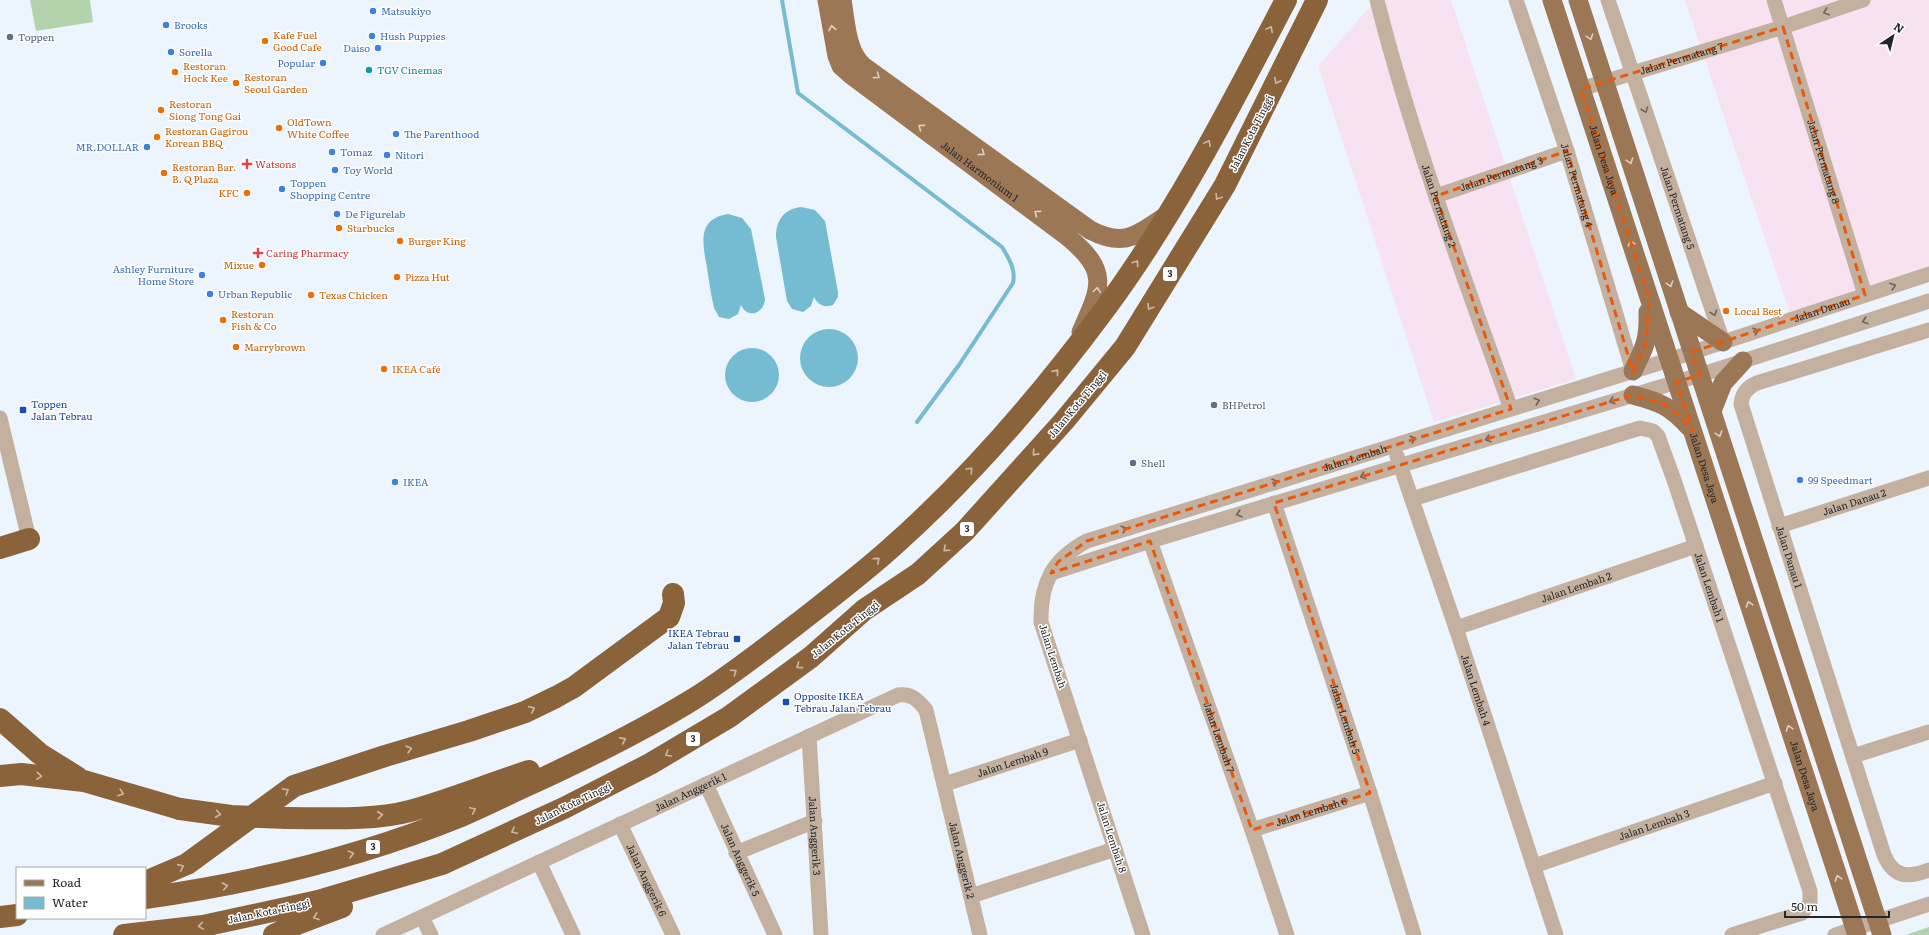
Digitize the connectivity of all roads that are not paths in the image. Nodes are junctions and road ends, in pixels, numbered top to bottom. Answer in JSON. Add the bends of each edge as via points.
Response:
{"nodes":[{"id":1,"x":826,"y":0,"type":"edge"},
{"id":2,"x":842,"y":0,"type":"edge"},
{"id":3,"x":1286,"y":0,"type":"edge"},
{"id":4,"x":1317,"y":0,"type":"edge"},
{"id":5,"x":1377,"y":0,"type":"edge"},
{"id":6,"x":1516,"y":0,"type":"edge"},
{"id":7,"x":1552,"y":0,"type":"edge"},
{"id":8,"x":1578,"y":0,"type":"edge"},
{"id":9,"x":1608,"y":0,"type":"edge"},
{"id":10,"x":1774,"y":0,"type":"edge"},
{"id":11,"x":1863,"y":0,"type":"edge"},
{"id":12,"x":1783,"y":27,"type":"junction"},
{"id":13,"x":1632,"y":73,"type":"junction"},
{"id":14,"x":1604,"y":82,"type":"junction"},
{"id":15,"x":1581,"y":89,"type":"junction"},
{"id":16,"x":1567,"y":151,"type":"junction"},
{"id":17,"x":1436,"y":196,"type":"junction"},
{"id":18,"x":1169,"y":214,"type":"junction"},
{"id":19,"x":1929,"y":274,"type":"edge"},
{"id":20,"x":1864,"y":295,"type":"junction"},
{"id":21,"x":1649,"y":298,"type":"junction"},
{"id":22,"x":1929,"y":301,"type":"edge"},
{"id":23,"x":1679,"y":312,"type":"junction"},
{"id":24,"x":1929,"y":330,"type":"edge"},
{"id":25,"x":1723,"y":342,"type":"junction"},
{"id":26,"x":1072,"y":352,"type":"junction"},
{"id":27,"x":1692,"y":352,"type":"junction"},
{"id":28,"x":1669,"y":360,"type":"junction"},
{"id":29,"x":1743,"y":361,"type":"junction"},
{"id":30,"x":1633,"y":371,"type":"junction"},
{"id":31,"x":1700,"y":376,"type":"junction"},
{"id":32,"x":1676,"y":382,"type":"junction"},
{"id":33,"x":1633,"y":395,"type":"junction"},
{"id":34,"x":1511,"y":409,"type":"junction"},
{"id":35,"x":1712,"y":411,"type":"junction"},
{"id":36,"x":0,"y":418,"type":"edge"},
{"id":37,"x":1693,"y":431,"type":"junction"},
{"id":38,"x":1394,"y":445,"type":"junction"},
{"id":39,"x":1400,"y":465,"type":"junction"},
{"id":40,"x":1929,"y":478,"type":"edge"},
{"id":41,"x":1412,"y":499,"type":"junction"},
{"id":42,"x":1274,"y":503,"type":"junction"},
{"id":43,"x":1779,"y":526,"type":"junction"},
{"id":44,"x":29,"y":539,"type":"joint"},
{"id":45,"x":1150,"y":541,"type":"junction"},
{"id":46,"x":1696,"y":546,"type":"junction"},
{"id":47,"x":0,"y":548,"type":"edge"},
{"id":48,"x":1051,"y":573,"type":"junction"},
{"id":49,"x":673,"y":594,"type":"dead end"},
{"id":50,"x":1456,"y":628,"type":"junction"},
{"id":51,"x":0,"y":701,"type":"edge"},
{"id":52,"x":0,"y":719,"type":"edge"},
{"id":53,"x":1929,"y":732,"type":"edge"},
{"id":54,"x":809,"y":736,"type":"junction"},
{"id":55,"x":1080,"y":740,"type":"junction"},
{"id":56,"x":32,"y":747,"type":"junction"},
{"id":57,"x":1853,"y":756,"type":"junction"},
{"id":58,"x":588,"y":757,"type":"junction"},
{"id":59,"x":0,"y":776,"type":"edge"},
{"id":60,"x":84,"y":781,"type":"junction"},
{"id":61,"x":1775,"y":783,"type":"junction"},
{"id":62,"x":706,"y":784,"type":"junction"},
{"id":63,"x":945,"y":784,"type":"junction"},
{"id":64,"x":1370,"y":793,"type":"junction"},
{"id":65,"x":815,"y":820,"type":"junction"},
{"id":66,"x":620,"y":824,"type":"junction"},
{"id":67,"x":1252,"y":830,"type":"junction"},
{"id":68,"x":1115,"y":849,"type":"junction"},
{"id":69,"x":736,"y":853,"type":"junction"},
{"id":70,"x":539,"y":862,"type":"junction"},
{"id":71,"x":442,"y":864,"type":"junction"},
{"id":72,"x":1534,"y":866,"type":"junction"},
{"id":73,"x":1929,"y":870,"type":"edge"},
{"id":74,"x":146,"y":882,"type":"edge"},
{"id":75,"x":971,"y":896,"type":"junction"},
{"id":76,"x":146,"y":898,"type":"edge"},
{"id":77,"x":1929,"y":904,"type":"edge"},
{"id":78,"x":16,"y":915,"type":"edge"},
{"id":79,"x":0,"y":917,"type":"edge"},
{"id":80,"x":422,"y":917,"type":"junction"},
{"id":81,"x":1880,"y":928,"type":"edge"},
{"id":82,"x":1856,"y":932,"type":"edge"},
{"id":83,"x":124,"y":935,"type":"edge"},
{"id":84,"x":274,"y":935,"type":"edge"},
{"id":85,"x":383,"y":935,"type":"edge"},
{"id":86,"x":431,"y":935,"type":"edge"},
{"id":87,"x":573,"y":935,"type":"edge"},
{"id":88,"x":673,"y":935,"type":"edge"},
{"id":89,"x":775,"y":935,"type":"edge"},
{"id":90,"x":821,"y":935,"type":"edge"},
{"id":91,"x":980,"y":935,"type":"edge"},
{"id":92,"x":1143,"y":935,"type":"edge"},
{"id":93,"x":1287,"y":935,"type":"edge"},
{"id":94,"x":1414,"y":935,"type":"edge"},
{"id":95,"x":1556,"y":935,"type":"edge"},
{"id":96,"x":1732,"y":935,"type":"edge"},
{"id":97,"x":1835,"y":935,"type":"edge"}],
"edges":[{"from":26,"to":1,"type":"main road","name":"Jalan Harmonium 1","one_way":true,"via":[[1096,298],[1098,287],[1096,270],[1088,254],[850,75],[837,56]]},
{"from":2,"to":18,"type":"main road","name":"Jalan Harmonium 1","one_way":true,"via":[[851,49],[862,66],[1090,230],[1108,238],[1124,239]]},
{"from":18,"to":3,"type":"highway","number":"3","one_way":true},
{"from":4,"to":71,"type":"highway","name":"Jalan Kota Tinggi","number":"3","one_way":true,"via":[[1225,185],[1125,347],[1064,421],[965,531],[918,574],[864,610],[811,657],[729,717],[650,764],[564,808]]},
{"from":5,"to":17,"type":"street","name":"Jalan Permatang 2","via":[[1389,47]]},
{"from":6,"to":16,"type":"street","name":"Jalan Permatang 4"},
{"from":7,"to":15,"type":"main road","name":"Jalan Desa Jaya"},
{"from":8,"to":14,"type":"main road","one_way":true},
{"from":9,"to":13,"type":"street","name":"Jalan Permatang 5"},
{"from":10,"to":12,"type":"street","name":"Jalan Permatang 8"},
{"from":11,"to":12,"type":"street","name":"Jalan Permatang 7","one_way":true},
{"from":12,"to":13,"type":"street","name":"Jalan Permatang 7"},
{"from":12,"to":20,"type":"street","name":"Jalan Permatang 8"},
{"from":13,"to":14,"type":"street","name":"Jalan Permatang 7"},
{"from":13,"to":25,"type":"street","name":"Jalan Permatang 5","one_way":true},
{"from":14,"to":15,"type":"street","name":"Jalan Permatang 7"},
{"from":14,"to":23,"type":"main road","one_way":true},
{"from":21,"to":15,"type":"main road","name":"Jalan Desa Jaya","one_way":true},
{"from":16,"to":17,"type":"street","name":"Jalan Permatang 3"},
{"from":16,"to":30,"type":"street","name":"Jalan Permatang 4"},
{"from":17,"to":34,"type":"street","name":"Jalan Permatang 2"},
{"from":26,"to":18,"type":"highway","number":"3","one_way":true,"via":[[1108,306]]},
{"from":20,"to":19,"type":"street","name":"Jalan Danau","one_way":true},
{"from":25,"to":20,"type":"street","name":"Jalan Danau","one_way":true},
{"from":21,"to":28,"type":"main road","name":"Jalan Desa Jaya"},
{"from":21,"to":30,"type":"main road","via":[[1649,332]]},
{"from":22,"to":29,"type":"street","one_way":true},
{"from":23,"to":25,"type":"main road"},
{"from":23,"to":27,"type":"main road"},
{"from":24,"to":43,"type":"street","name":"Jalan Danau 1","via":[[1757,383],[1743,394],[1741,404]]},
{"from":25,"to":27,"type":"street","name":"Jalan Danau"},
{"from":58,"to":26,"type":"highway","number":"3","one_way":true,"via":[[627,738],[694,699],[748,662],[858,576],[938,504],[1027,407]]},
{"from":27,"to":28,"type":"street","name":"Jalan Danau"},
{"from":27,"to":31,"type":"main road"},
{"from":28,"to":30,"type":"street","name":"Jalan Lembah"},
{"from":28,"to":32,"type":"main road","name":"Jalan Desa Jaya"},
{"from":29,"to":31,"type":"street"},
{"from":29,"to":35,"type":"main road","via":[[1723,383]]},
{"from":34,"to":30,"type":"street","name":"Jalan Lembah","one_way":true},
{"from":31,"to":32,"type":"street"},
{"from":31,"to":35,"type":"main road"},
{"from":32,"to":33,"type":"street","name":"Jalan Lembah"},
{"from":32,"to":37,"type":"main road","name":"Jalan Desa Jaya"},
{"from":33,"to":37,"type":"main road","via":[[1664,404]]},
{"from":33,"to":39,"type":"street","name":"Jalan Lembah","one_way":true},
{"from":38,"to":34,"type":"street","name":"Jalan Lembah","one_way":true},
{"from":35,"to":81,"type":"main road","one_way":true},
{"from":36,"to":44,"type":"street"},
{"from":82,"to":37,"type":"main road","name":"Jalan Desa Jaya","one_way":true},
{"from":38,"to":39,"type":"street","name":"Jalan Lembah 4"},
{"from":48,"to":38,"type":"street","name":"Jalan Lembah","one_way":true,"via":[[1064,557],[1087,541]]},
{"from":39,"to":41,"type":"street","name":"Jalan Lembah 4"},
{"from":39,"to":42,"type":"street","name":"Jalan Lembah","one_way":true},
{"from":40,"to":43,"type":"street","name":"Jalan Danau 2"},
{"from":41,"to":46,"type":"street","name":"Jalan Lembah 1","via":[[1646,428],[1653,431],[1660,441]]},
{"from":41,"to":50,"type":"street","name":"Jalan Lembah 4"},
{"from":42,"to":45,"type":"street","name":"Jalan Lembah","one_way":true},
{"from":42,"to":64,"type":"street","name":"Jalan Lembah 5"},
{"from":43,"to":57,"type":"street","name":"Jalan Danau 1"},
{"from":44,"to":47,"type":"highway"},
{"from":45,"to":48,"type":"street","name":"Jalan Lembah"},
{"from":45,"to":67,"type":"street","name":"Jalan Lembah 7"},
{"from":46,"to":50,"type":"street","name":"Jalan Lembah 2"},
{"from":46,"to":61,"type":"street","name":"Jalan Lembah 1"},
{"from":48,"to":55,"type":"street","name":"Jalan Lembah","via":[[1042,593],[1041,622]]},
{"from":74,"to":49,"type":"highway","one_way":true,"via":[[187,864],[294,786],[525,712],[556,697],[574,687],[668,617],[674,603]]},
{"from":50,"to":72,"type":"street","name":"Jalan Lembah 4"},
{"from":51,"to":56,"type":"highway"},
{"from":52,"to":56,"type":"highway"},
{"from":53,"to":57,"type":"street"},
{"from":54,"to":62,"type":"street","name":"Jalan Anggerik 1"},
{"from":54,"to":63,"type":"street","name":"Jalan Anggerik 1","via":[[898,695],[909,695],[926,710]]},
{"from":54,"to":65,"type":"street","name":"Jalan Anggerik 3"},
{"from":55,"to":63,"type":"street","name":"Jalan Lembah 9"},
{"from":55,"to":68,"type":"street","name":"Jalan Lembah 8"},
{"from":56,"to":60,"type":"highway"},
{"from":57,"to":73,"type":"street","name":"Jalan Danau 1","via":[[1887,862],[1897,872],[1908,875],[1914,876]]},
{"from":60,"to":58,"type":"highway","one_way":true,"bridge":true,"via":[[180,809],[231,816],[378,816],[409,811],[544,766]]},
{"from":76,"to":58,"type":"highway","number":"3","one_way":true,"via":[[210,889],[366,850],[461,816]]},
{"from":59,"to":60,"type":"highway","one_way":true,"via":[[21,774]]},
{"from":61,"to":72,"type":"street","name":"Jalan Lembah 3"},
{"from":61,"to":96,"type":"street","name":"Jalan Lembah 1","via":[[1810,891],[1810,903],[1802,913]]},
{"from":62,"to":66,"type":"street","name":"Jalan Anggerik 1"},
{"from":62,"to":69,"type":"street","name":"Jalan Anggerik 5"},
{"from":63,"to":75,"type":"street","name":"Jalan Anggerik 2"},
{"from":64,"to":67,"type":"street","name":"Jalan Lembah 6"},
{"from":64,"to":94,"type":"street","name":"Jalan Lembah 5"},
{"from":65,"to":69,"type":"street"},
{"from":65,"to":90,"type":"street","name":"Jalan Anggerik 3"},
{"from":66,"to":70,"type":"street","name":"Jalan Anggerik 1"},
{"from":66,"to":88,"type":"street","name":"Jalan Anggerik 6"},
{"from":67,"to":93,"type":"street","name":"Jalan Lembah 7"},
{"from":68,"to":75,"type":"street"},
{"from":68,"to":92,"type":"street","name":"Jalan Lembah 8"},
{"from":69,"to":89,"type":"street","name":"Jalan Anggerik 5"},
{"from":70,"to":80,"type":"street","name":"Jalan Anggerik 1"},
{"from":70,"to":87,"type":"street"},
{"from":71,"to":83,"type":"highway","name":"Jalan Kota Tinggi","number":"3","one_way":true,"via":[[318,901],[203,926]]},
{"from":71,"to":84,"type":"highway","one_way":true,"via":[[381,893]]},
{"from":72,"to":95,"type":"street","name":"Jalan Lembah 4"},
{"from":75,"to":91,"type":"street","name":"Jalan Anggerik 2"},
{"from":77,"to":81,"type":"street"},
{"from":78,"to":79,"type":"highway"},
{"from":80,"to":85,"type":"street","name":"Jalan Anggerik 1"},
{"from":80,"to":86,"type":"street"},
{"from":81,"to":82,"type":"street"},
{"from":82,"to":97,"type":"street"}]}
